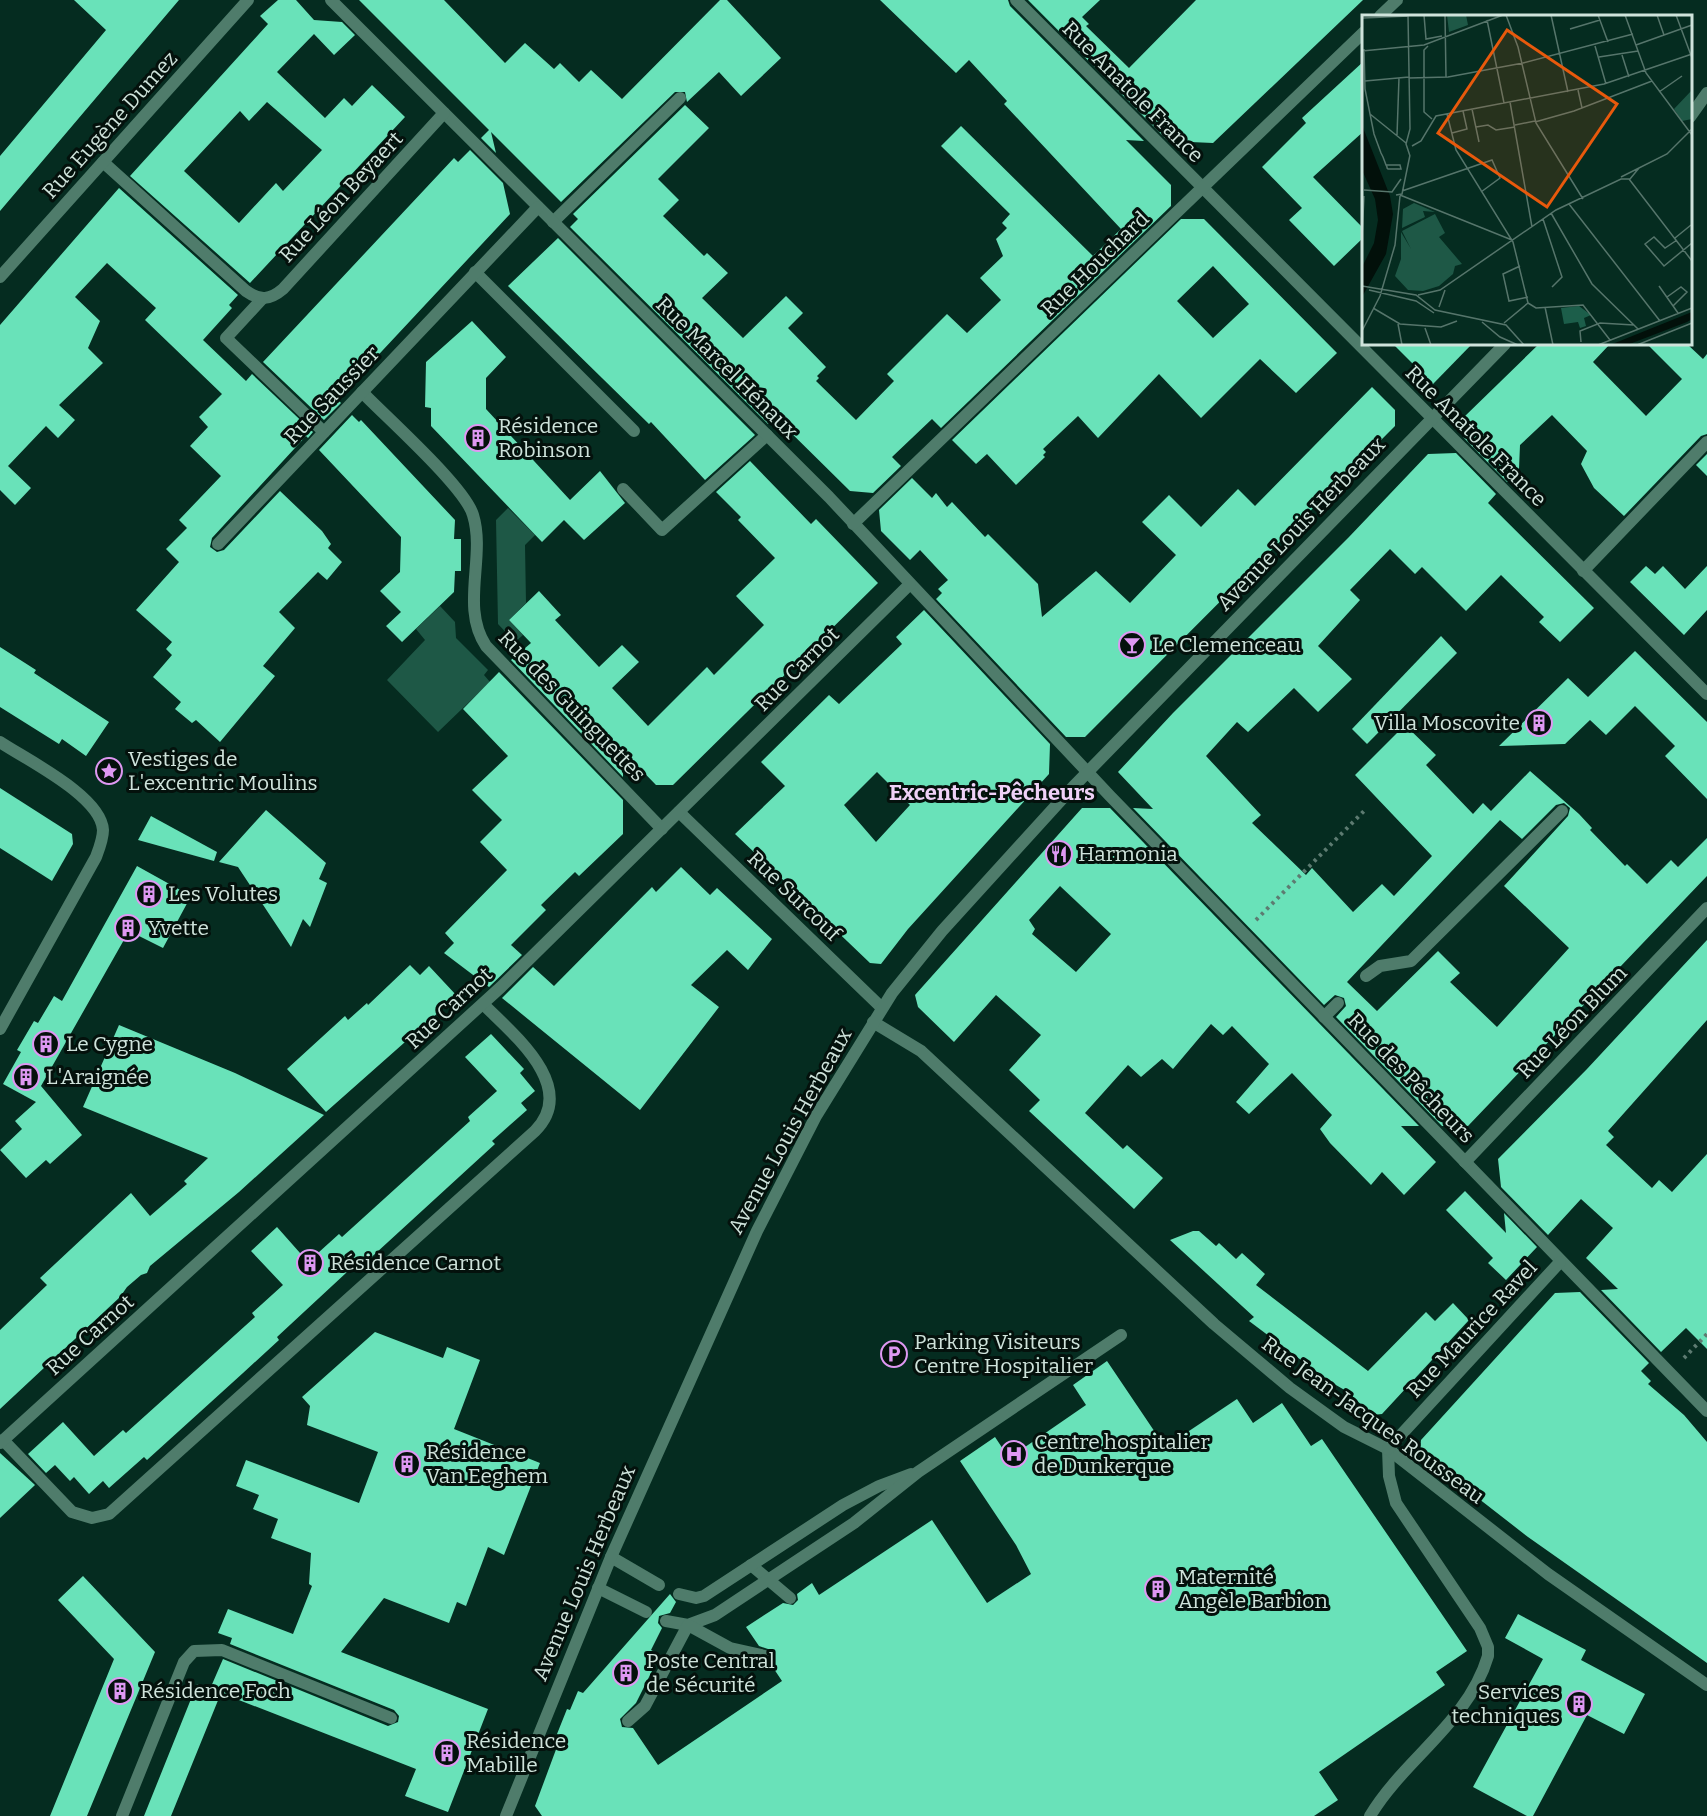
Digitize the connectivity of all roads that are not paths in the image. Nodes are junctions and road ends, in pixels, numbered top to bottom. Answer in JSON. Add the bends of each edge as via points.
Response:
{"nodes":[{"id":1,"x":248,"y":0,"type":"edge"},
{"id":2,"x":331,"y":0,"type":"edge"},
{"id":3,"x":1016,"y":0,"type":"edge"},
{"id":4,"x":1397,"y":0,"type":"edge"},
{"id":5,"x":1381,"y":15,"type":"edge"},
{"id":6,"x":1362,"y":34,"type":"edge"},
{"id":7,"x":1707,"y":93,"type":"edge"},
{"id":8,"x":680,"y":98,"type":"dead end"},
{"id":9,"x":444,"y":113,"type":"junction"},
{"id":10,"x":1692,"y":114,"type":"edge"},
{"id":11,"x":103,"y":162,"type":"junction"},
{"id":12,"x":1201,"y":188,"type":"junction"},
{"id":13,"x":538,"y":207,"type":"junction"},
{"id":14,"x":553,"y":222,"type":"junction"},
{"id":15,"x":475,"y":272,"type":"junction"},
{"id":16,"x":0,"y":277,"type":"edge"},
{"id":17,"x":262,"y":299,"type":"junction"},
{"id":18,"x":1504,"y":345,"type":"edge"},
{"id":19,"x":362,"y":392,"type":"junction"},
{"id":20,"x":1430,"y":420,"type":"junction"},
{"id":21,"x":634,"y":431,"type":"dead end"},
{"id":22,"x":324,"y":432,"type":"junction"},
{"id":23,"x":767,"y":435,"type":"junction"},
{"id":24,"x":1707,"y":442,"type":"edge"},
{"id":25,"x":623,"y":489,"type":"dead end"},
{"id":26,"x":853,"y":524,"type":"junction"},
{"id":27,"x":218,"y":544,"type":"dead end"},
{"id":28,"x":1583,"y":571,"type":"junction"},
{"id":29,"x":910,"y":584,"type":"junction"},
{"id":30,"x":1707,"y":694,"type":"edge"},
{"id":31,"x":0,"y":742,"type":"edge"},
{"id":32,"x":1088,"y":772,"type":"junction"},
{"id":33,"x":1562,"y":811,"type":"dead end"},
{"id":34,"x":679,"y":812,"type":"junction"},
{"id":35,"x":662,"y":829,"type":"junction"},
{"id":36,"x":1707,"y":908,"type":"edge"},
{"id":37,"x":1366,"y":976,"type":"dead end"},
{"id":38,"x":1338,"y":1003,"type":"dead end"},
{"id":39,"x":483,"y":1004,"type":"junction"},
{"id":40,"x":882,"y":1008,"type":"junction"},
{"id":41,"x":1324,"y":1017,"type":"junction"},
{"id":42,"x":873,"y":1022,"type":"junction"},
{"id":43,"x":0,"y":1029,"type":"edge"},
{"id":44,"x":1465,"y":1162,"type":"junction"},
{"id":45,"x":1560,"y":1262,"type":"junction"},
{"id":46,"x":1121,"y":1335,"type":"dead end"},
{"id":47,"x":1707,"y":1411,"type":"edge"},
{"id":48,"x":2,"y":1442,"type":"edge"},
{"id":49,"x":1388,"y":1449,"type":"junction"},
{"id":50,"x":918,"y":1472,"type":"junction"},
{"id":51,"x":611,"y":1557,"type":"junction"},
{"id":52,"x":751,"y":1565,"type":"junction"},
{"id":53,"x":770,"y":1578,"type":"junction"},
{"id":54,"x":659,"y":1585,"type":"dead end"},
{"id":55,"x":597,"y":1588,"type":"junction"},
{"id":56,"x":679,"y":1594,"type":"dead end"},
{"id":57,"x":790,"y":1598,"type":"dead end"},
{"id":58,"x":646,"y":1612,"type":"dead end"},
{"id":59,"x":666,"y":1621,"type":"dead end"},
{"id":60,"x":688,"y":1625,"type":"junction"},
{"id":61,"x":765,"y":1656,"type":"dead end"},
{"id":62,"x":1707,"y":1685,"type":"edge"},
{"id":63,"x":391,"y":1718,"type":"dead end"},
{"id":64,"x":628,"y":1721,"type":"dead end"},
{"id":65,"x":122,"y":1816,"type":"edge"},
{"id":66,"x":506,"y":1816,"type":"edge"},
{"id":67,"x":1370,"y":1816,"type":"edge"}],
"edges":[{"from":1,"to":11,"type":"street","name":"Rue Eugène Dumez"},
{"from":2,"to":9,"type":"street","name":"Rue Marcel Hénaux"},
{"from":3,"to":12,"type":"street","name":"Rue Anatole France"},
{"from":4,"to":5,"type":"street"},
{"from":6,"to":12,"type":"street","name":"Rue Houchard"},
{"from":7,"to":10,"type":"street"},
{"from":8,"to":14,"type":"street"},
{"from":9,"to":13,"type":"street","name":"Rue Marcel Hénaux"},
{"from":9,"to":17,"type":"street","name":"Rue Léon Beyaert","via":[[283,289]]},
{"from":11,"to":16,"type":"street","name":"Rue Eugène Dumez"},
{"from":11,"to":17,"type":"street","via":[[246,291]]},
{"from":12,"to":20,"type":"street","name":"Rue Anatole France"},
{"from":12,"to":26,"type":"street","name":"Rue Houchard"},
{"from":13,"to":14,"type":"street","name":"Rue Marcel Hénaux"},
{"from":13,"to":15,"type":"street","name":"Rue Saussier"},
{"from":14,"to":23,"type":"street","name":"Rue Marcel Hénaux"},
{"from":15,"to":19,"type":"street","name":"Rue Saussier"},
{"from":15,"to":21,"type":"street"},
{"from":17,"to":22,"type":"street","name":"Rue Léon Beyaert","via":[[226,338]]},
{"from":18,"to":20,"type":"street","name":"Avenue Louis Herbeaux"},
{"from":19,"to":22,"type":"street","name":"Rue Saussier"},
{"from":19,"to":35,"type":"street","name":"Rue des Guinguettes","via":[[461,492],[473,513],[477,537],[474,614],[486,646]]},
{"from":20,"to":28,"type":"street","name":"Rue Anatole France"},
{"from":20,"to":32,"type":"street","name":"Avenue Louis Herbeaux"},
{"from":22,"to":27,"type":"street","name":"Rue Saussier"},
{"from":23,"to":25,"type":"street","via":[[662,530]]},
{"from":23,"to":26,"type":"street","name":"Rue Marcel Hénaux"},
{"from":24,"to":28,"type":"street"},
{"from":26,"to":29,"type":"street","name":"Rue Marcel Hénaux"},
{"from":28,"to":30,"type":"street","name":"Rue Anatole France"},
{"from":29,"to":32,"type":"street","name":"Rue Marcel Hénaux"},
{"from":29,"to":34,"type":"street","name":"Rue Carnot"},
{"from":31,"to":43,"type":"street","via":[[79,794],[102,823],[96,857]]},
{"from":32,"to":40,"type":"street","name":"Avenue Louis Herbeaux","via":[[942,931]]},
{"from":32,"to":41,"type":"street","name":"Rue des Pêcheurs"},
{"from":33,"to":37,"type":"street","via":[[1411,961],[1380,966]]},
{"from":34,"to":35,"type":"street","name":"Rue Carnot"},
{"from":34,"to":40,"type":"street","name":"Rue Surcouf"},
{"from":35,"to":39,"type":"street","name":"Rue Carnot"},
{"from":36,"to":44,"type":"street","name":"Rue Léon Blum"},
{"from":38,"to":41,"type":"street"},
{"from":39,"to":48,"type":"street","name":"Rue Carnot"},
{"from":39,"to":48,"type":"street","via":[[542,1069],[550,1093],[549,1114],[536,1131],[400,1255],[110,1514],[92,1518],[72,1512]]},
{"from":40,"to":42,"type":"street","name":"Avenue Louis Herbeaux"},
{"from":41,"to":44,"type":"street","name":"Rue des Pêcheurs"},
{"from":42,"to":49,"type":"street","name":"Rue Jean-Jacques Rousseau","via":[[921,1051],[1214,1324],[1290,1388],[1344,1427]]},
{"from":42,"to":51,"type":"street","name":"Avenue Louis Herbeaux","via":[[816,1116],[770,1204]]},
{"from":44,"to":45,"type":"street","name":"Rue des Pêcheurs"},
{"from":45,"to":47,"type":"street","name":"Rue des Pêcheurs"},
{"from":45,"to":49,"type":"street","name":"Rue Maurice Ravel"},
{"from":46,"to":50,"type":"street"},
{"from":49,"to":62,"type":"street","name":"Rue Jean-Jacques Rousseau","via":[[1548,1574]]},
{"from":49,"to":67,"type":"street","via":[[1396,1503],[1480,1628],[1488,1656],[1449,1727],[1389,1786]]},
{"from":50,"to":52,"type":"street","via":[[851,1500]]},
{"from":50,"to":53,"type":"street","via":[[872,1511]]},
{"from":51,"to":54,"type":"street"},
{"from":51,"to":55,"type":"street","name":"Avenue Louis Herbeaux"},
{"from":52,"to":53,"type":"street"},
{"from":52,"to":56,"type":"street","via":[[704,1596]]},
{"from":53,"to":57,"type":"street"},
{"from":53,"to":60,"type":"street","via":[[715,1615]]},
{"from":55,"to":58,"type":"street"},
{"from":55,"to":66,"type":"street","name":"Avenue Louis Herbeaux"},
{"from":59,"to":60,"type":"street"},
{"from":60,"to":61,"type":"street","via":[[730,1648]]},
{"from":60,"to":64,"type":"street","via":[[645,1706]]},
{"from":63,"to":65,"type":"street","via":[[222,1650],[194,1651],[184,1662]]}]}
